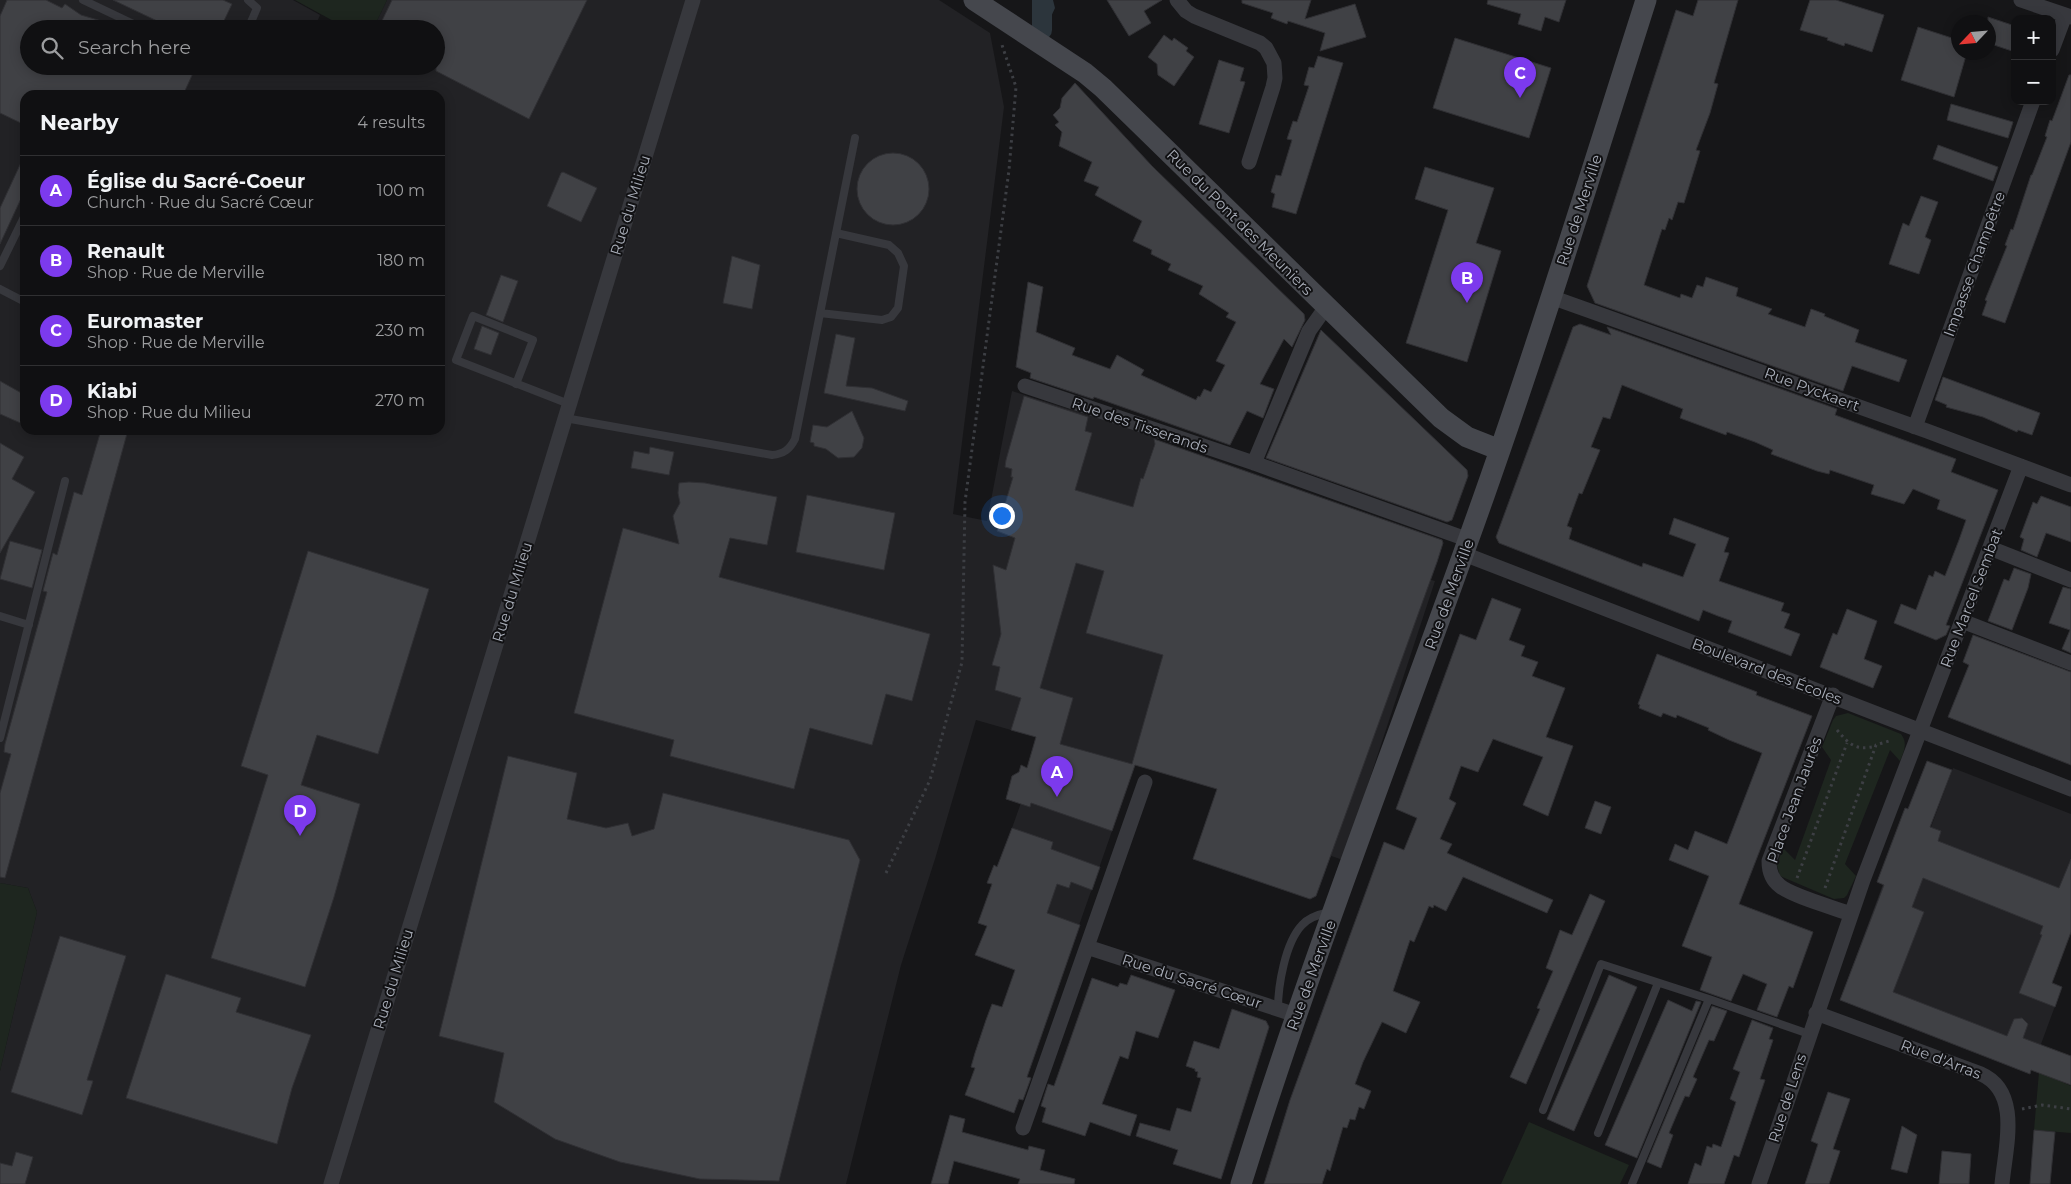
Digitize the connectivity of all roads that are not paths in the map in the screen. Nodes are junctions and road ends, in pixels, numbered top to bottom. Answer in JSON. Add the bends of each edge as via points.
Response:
{"nodes":[{"id":1,"x":83,"y":0,"type":"edge"},
{"id":2,"x":248,"y":0,"type":"edge"},
{"id":3,"x":693,"y":0,"type":"edge"},
{"id":4,"x":974,"y":0,"type":"edge"},
{"id":5,"x":1177,"y":0,"type":"edge"},
{"id":6,"x":1646,"y":0,"type":"edge"},
{"id":7,"x":2021,"y":0,"type":"edge"},
{"id":8,"x":2068,"y":16,"type":"edge"},
{"id":9,"x":125,"y":20,"type":"edge"},
{"id":10,"x":252,"y":20,"type":"edge"},
{"id":11,"x":2056,"y":42,"type":"edge"},
{"id":12,"x":2033,"y":105,"type":"edge"},
{"id":13,"x":855,"y":138,"type":"dead end"},
{"id":14,"x":1249,"y":162,"type":"dead end"},
{"id":15,"x":20,"y":224,"type":"edge"},
{"id":16,"x":836,"y":233,"type":"junction"},
{"id":17,"x":0,"y":266,"type":"edge"},
{"id":18,"x":0,"y":289,"type":"edge"},
{"id":19,"x":1551,"y":297,"type":"junction"},
{"id":20,"x":20,"y":299,"type":"edge"},
{"id":21,"x":1326,"y":307,"type":"junction"},
{"id":22,"x":820,"y":313,"type":"junction"},
{"id":23,"x":516,"y":384,"type":"junction"},
{"id":24,"x":1025,"y":386,"type":"dead end"},
{"id":25,"x":567,"y":411,"type":"junction"},
{"id":26,"x":1916,"y":427,"type":"junction"},
{"id":27,"x":1500,"y":450,"type":"junction"},
{"id":28,"x":1254,"y":463,"type":"junction"},
{"id":29,"x":2021,"y":466,"type":"junction"},
{"id":30,"x":65,"y":481,"type":"dead end"},
{"id":31,"x":2071,"y":485,"type":"edge"},
{"id":32,"x":1466,"y":547,"type":"junction"},
{"id":33,"x":1990,"y":548,"type":"junction"},
{"id":34,"x":2071,"y":580,"type":"edge"},
{"id":35,"x":0,"y":616,"type":"edge"},
{"id":36,"x":1962,"y":621,"type":"junction"},
{"id":37,"x":28,"y":625,"type":"junction"},
{"id":38,"x":2071,"y":664,"type":"edge"},
{"id":39,"x":1833,"y":695,"type":"junction"},
{"id":40,"x":1920,"y":730,"type":"junction"},
{"id":41,"x":0,"y":738,"type":"edge"},
{"id":42,"x":1145,"y":782,"type":"dead end"},
{"id":43,"x":2071,"y":788,"type":"edge"},
{"id":44,"x":1334,"y":911,"type":"junction"},
{"id":45,"x":1851,"y":914,"type":"junction"},
{"id":46,"x":1087,"y":947,"type":"junction"},
{"id":47,"x":1658,"y":983,"type":"junction"},
{"id":48,"x":1709,"y":1000,"type":"junction"},
{"id":49,"x":1287,"y":1012,"type":"junction"},
{"id":50,"x":1816,"y":1013,"type":"junction"},
{"id":51,"x":1809,"y":1034,"type":"junction"},
{"id":52,"x":1543,"y":1110,"type":"dead end"},
{"id":53,"x":1023,"y":1128,"type":"dead end"},
{"id":54,"x":1598,"y":1133,"type":"dead end"},
{"id":55,"x":331,"y":1184,"type":"edge"},
{"id":56,"x":1241,"y":1184,"type":"edge"},
{"id":57,"x":1632,"y":1184,"type":"edge"},
{"id":58,"x":1759,"y":1184,"type":"edge"},
{"id":59,"x":2002,"y":1184,"type":"edge"}],
"edges":[{"from":1,"to":9,"type":"lane"},
{"from":2,"to":10,"type":"lane","via":[[257,8]]},
{"from":3,"to":25,"type":"street","name":"Rue du Milieu"},
{"from":4,"to":21,"type":"street","name":"Rue du Pont des Meuniers","via":[[1089,77]]},
{"from":5,"to":14,"type":"street","via":[[1186,12],[1260,43],[1271,55],[1275,78]]},
{"from":6,"to":19,"type":"street","name":"Rue de Merville"},
{"from":7,"to":8,"type":"street"},
{"from":8,"to":11,"type":"street"},
{"from":12,"to":26,"type":"street","name":"Impasse Champêtre"},
{"from":13,"to":16,"type":"lane"},
{"from":15,"to":17,"type":"lane"},
{"from":16,"to":22,"type":"lane"},
{"from":16,"to":22,"type":"lane","via":[[889,245],[898,253],[904,266],[898,308],[891,317],[882,320]]},
{"from":18,"to":20,"type":"lane"},
{"from":19,"to":26,"type":"street","name":"Rue Pyckaert"},
{"from":19,"to":27,"type":"street","name":"Rue de Merville"},
{"from":21,"to":27,"type":"street","name":"Rue du Pont des Meuniers","via":[[1450,425],[1467,437]]},
{"from":21,"to":28,"type":"street","via":[[1309,331]]},
{"from":22,"to":25,"type":"lane","via":[[795,439],[783,453],[772,455]]},
{"from":23,"to":23,"type":"lane","via":[[456,360],[473,316],[533,340]]},
{"from":23,"to":25,"type":"lane"},
{"from":24,"to":28,"type":"street","name":"Rue des Tisserands"},
{"from":25,"to":55,"type":"street","name":"Rue du Milieu"},
{"from":26,"to":29,"type":"street","name":"Rue Pyckaert"},
{"from":27,"to":32,"type":"street","name":"Rue de Merville"},
{"from":28,"to":32,"type":"street","name":"Rue des Tisserands"},
{"from":29,"to":31,"type":"street","name":"Rue Pyckaert"},
{"from":29,"to":33,"type":"street","name":"Rue Marcel Sembat"},
{"from":30,"to":37,"type":"lane"},
{"from":32,"to":39,"type":"street","name":"Boulevard des Écoles"},
{"from":32,"to":44,"type":"street","name":"Rue de Merville"},
{"from":33,"to":34,"type":"street"},
{"from":33,"to":36,"type":"street","name":"Rue Marcel Sembat"},
{"from":35,"to":37,"type":"lane"},
{"from":36,"to":38,"type":"street"},
{"from":36,"to":40,"type":"street","name":"Rue Marcel Sembat"},
{"from":37,"to":41,"type":"lane"},
{"from":39,"to":40,"type":"street","name":"Boulevard des Écoles"},
{"from":39,"to":45,"type":"street","name":"Place Jean Jaurès","via":[[1769,861],[1769,870],[1781,887]]},
{"from":40,"to":43,"type":"street","name":"Boulevard des Écoles"},
{"from":40,"to":45,"type":"street"},
{"from":42,"to":46,"type":"street"},
{"from":44,"to":49,"type":"street","name":"Rue de Merville"},
{"from":44,"to":49,"type":"lane","via":[[1307,920],[1297,931],[1279,984]]},
{"from":45,"to":50,"type":"street"},
{"from":46,"to":49,"type":"street","name":"Rue du Sacré Cœur"},
{"from":46,"to":53,"type":"street"},
{"from":47,"to":48,"type":"lane"},
{"from":47,"to":52,"type":"lane","via":[[1601,964]]},
{"from":47,"to":54,"type":"lane"},
{"from":48,"to":51,"type":"lane"},
{"from":48,"to":57,"type":"lane"},
{"from":49,"to":56,"type":"street","name":"Rue de Merville","via":[[1277,1068]]},
{"from":50,"to":51,"type":"street","name":"Rue de Lens"},
{"from":50,"to":59,"type":"street","name":"Rue d'Arras","via":[[1989,1078],[2000,1089],[2006,1103]]},
{"from":51,"to":58,"type":"street","name":"Rue de Lens"}]}
